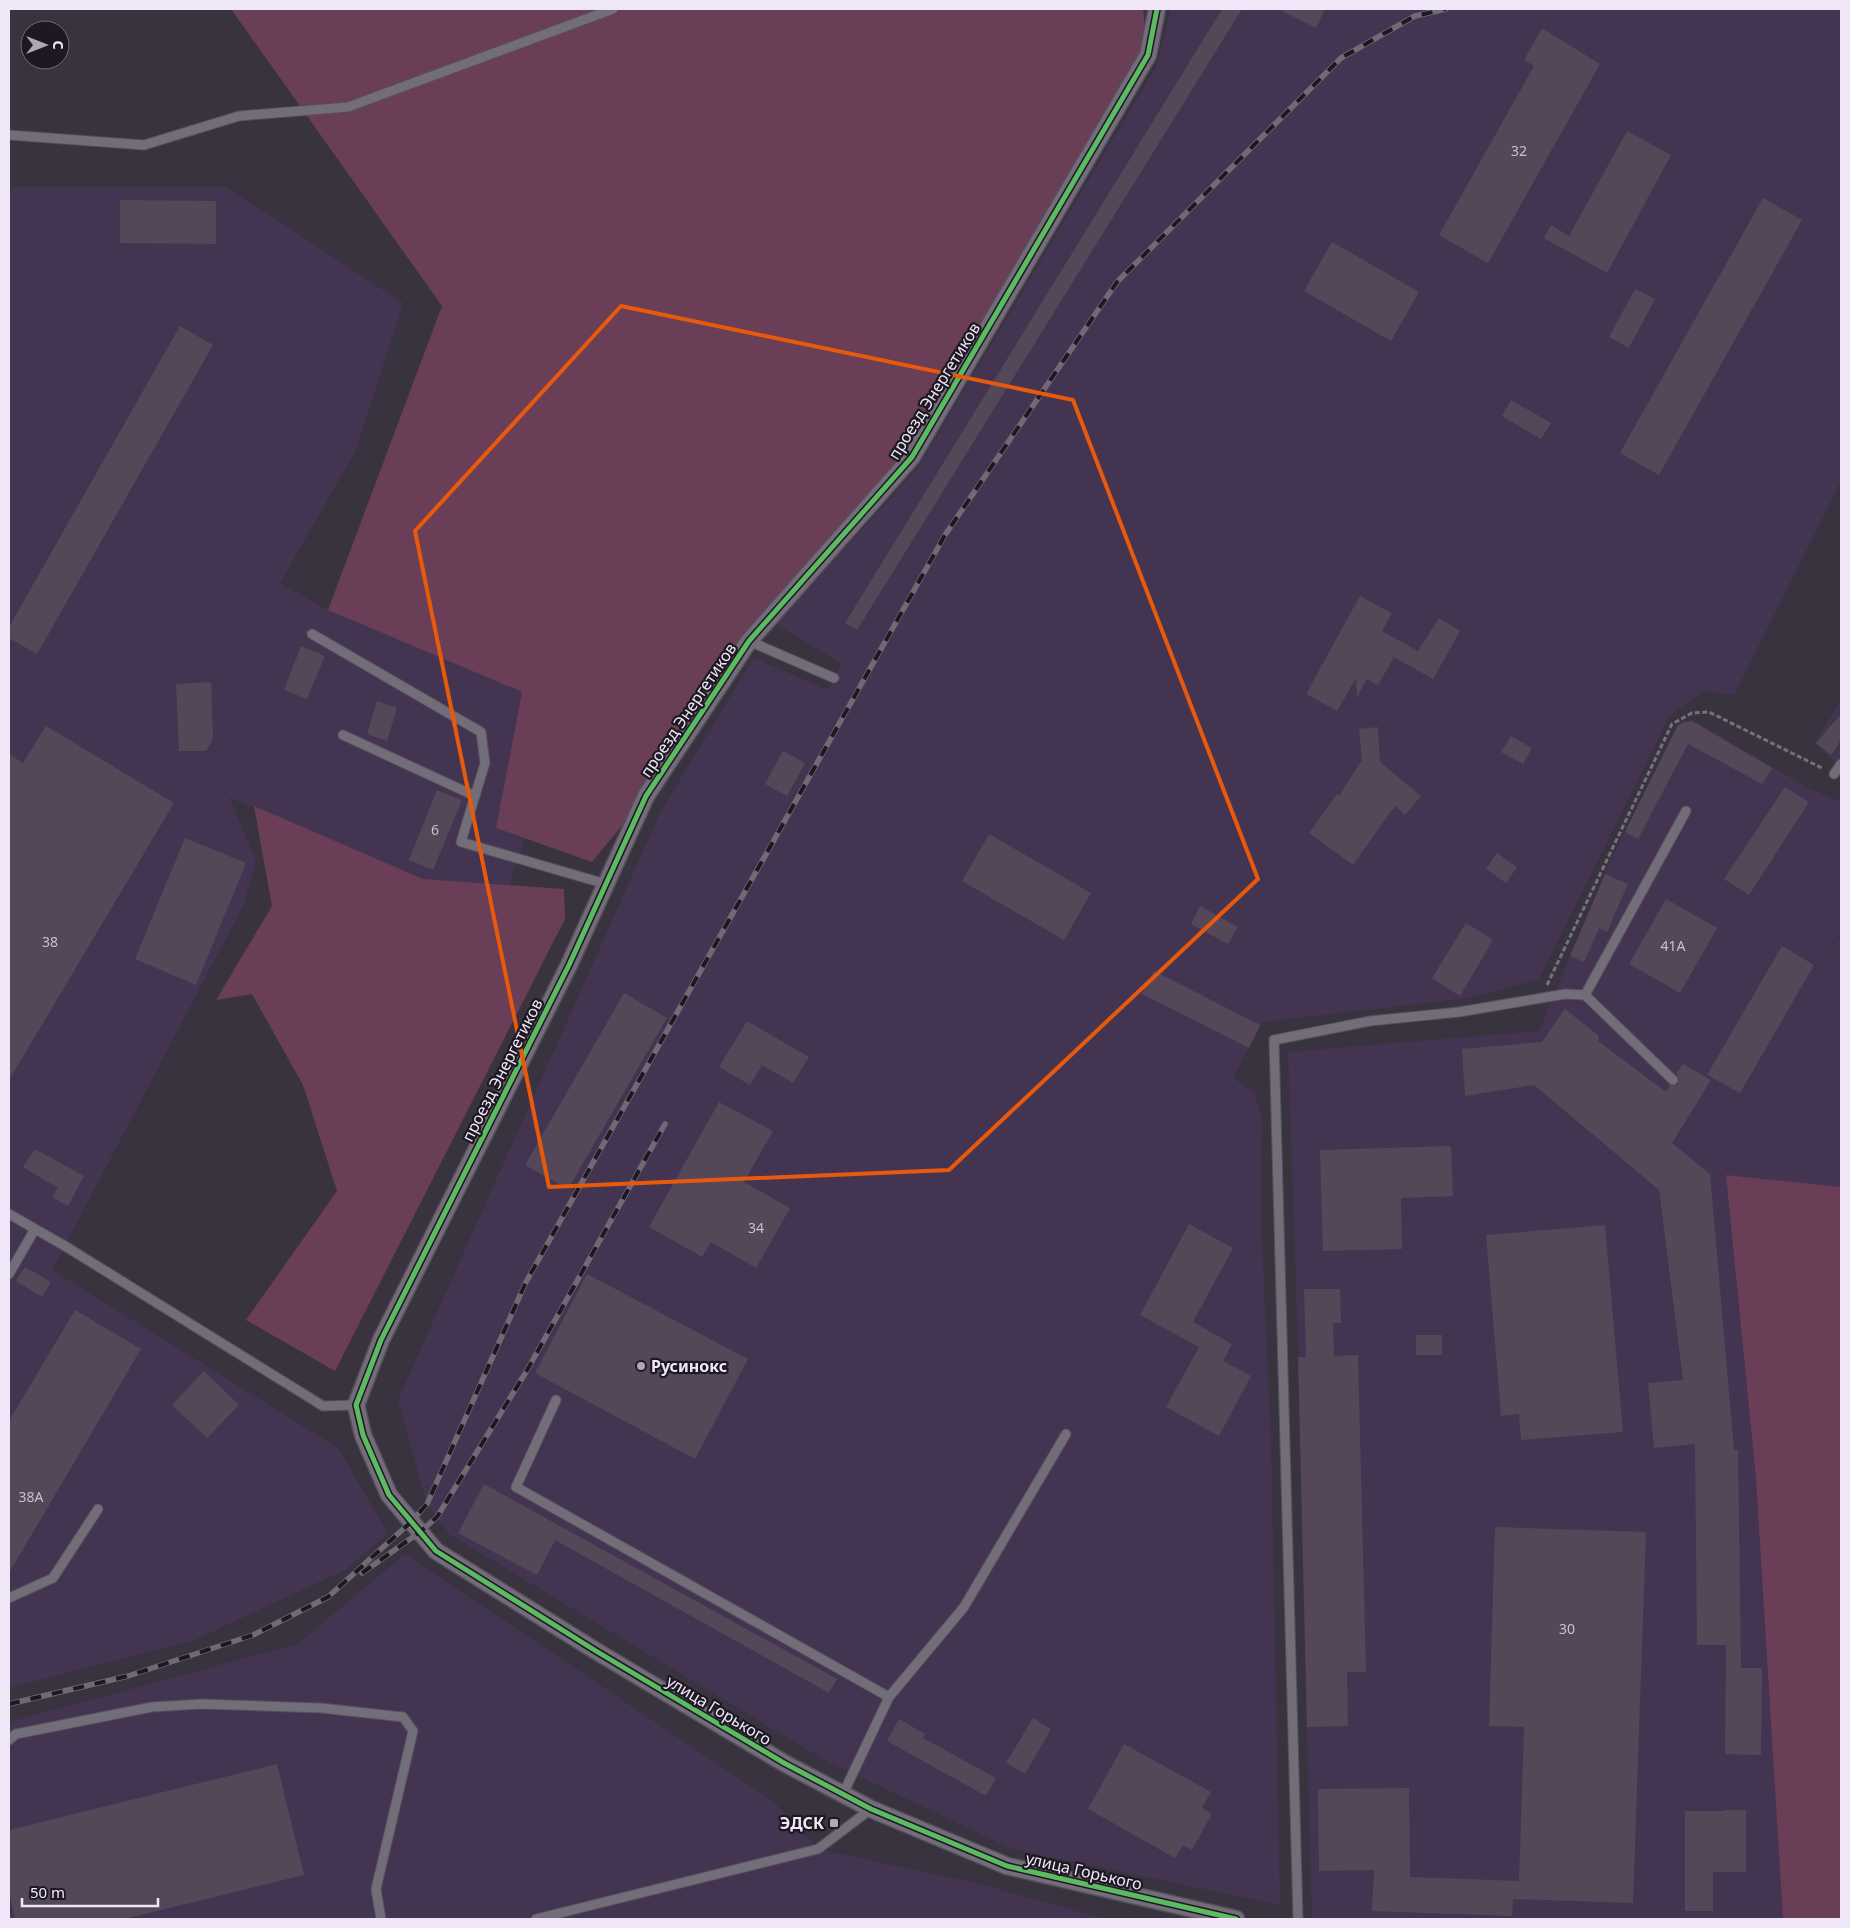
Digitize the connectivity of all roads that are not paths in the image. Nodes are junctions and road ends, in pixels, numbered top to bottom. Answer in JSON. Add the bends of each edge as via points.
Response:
{"nodes":[{"id":1,"x":613,"y":9,"type":"edge"},
{"id":2,"x":1157,"y":9,"type":"edge"},
{"id":3,"x":9,"y":135,"type":"edge"},
{"id":4,"x":312,"y":634,"type":"dead end"},
{"id":5,"x":750,"y":641,"type":"junction"},
{"id":6,"x":834,"y":678,"type":"dead end"},
{"id":7,"x":343,"y":735,"type":"dead end"},
{"id":8,"x":1841,"y":764,"type":"edge"},
{"id":9,"x":1834,"y":774,"type":"road end"},
{"id":10,"x":475,"y":796,"type":"junction"},
{"id":11,"x":1686,"y":811,"type":"dead end"},
{"id":12,"x":606,"y":884,"type":"junction"},
{"id":13,"x":1585,"y":995,"type":"junction"},
{"id":14,"x":1673,"y":1080,"type":"dead end"},
{"id":15,"x":9,"y":1214,"type":"edge"},
{"id":16,"x":35,"y":1229,"type":"junction"},
{"id":17,"x":9,"y":1274,"type":"edge"},
{"id":18,"x":556,"y":1400,"type":"dead end"},
{"id":19,"x":356,"y":1406,"type":"junction"},
{"id":20,"x":1066,"y":1434,"type":"dead end"},
{"id":21,"x":98,"y":1509,"type":"dead end"},
{"id":22,"x":9,"y":1598,"type":"edge"},
{"id":23,"x":888,"y":1697,"type":"junction"},
{"id":24,"x":9,"y":1740,"type":"edge"},
{"id":25,"x":843,"y":1794,"type":"junction"},
{"id":26,"x":871,"y":1809,"type":"junction"},
{"id":27,"x":381,"y":1919,"type":"edge"},
{"id":28,"x":536,"y":1919,"type":"edge"},
{"id":29,"x":1236,"y":1919,"type":"edge"},
{"id":30,"x":1298,"y":1919,"type":"edge"}],
"edges":[{"from":1,"to":3,"type":"lane","via":[[348,106],[239,116],[144,144]]},
{"from":2,"to":5,"type":"street","name":"проезд Энергетиков","via":[[1148,55],[912,457]]},
{"from":4,"to":10,"type":"lane","via":[[481,732],[485,764]]},
{"from":5,"to":6,"type":"lane"},
{"from":5,"to":12,"type":"street","name":"проезд Энергетиков","via":[[646,796]]},
{"from":7,"to":10,"type":"lane"},
{"from":8,"to":9,"type":"lane"},
{"from":10,"to":12,"type":"lane","via":[[461,842]]},
{"from":11,"to":13,"type":"lane"},
{"from":12,"to":19,"type":"street","name":"проезд Энергетиков","via":[[381,1340]]},
{"from":13,"to":14,"type":"lane"},
{"from":13,"to":30,"type":"lane","via":[[1564,994],[1459,1012],[1370,1021],[1274,1040]]},
{"from":15,"to":16,"type":"lane"},
{"from":16,"to":17,"type":"lane"},
{"from":16,"to":19,"type":"lane","via":[[323,1406]]},
{"from":18,"to":23,"type":"lane","via":[[516,1487]]},
{"from":19,"to":25,"type":"street","name":"улица Горького","via":[[363,1435],[388,1495],[436,1551],[613,1661],[784,1763]]},
{"from":20,"to":23,"type":"lane","via":[[964,1607]]},
{"from":21,"to":22,"type":"lane","via":[[53,1578]]},
{"from":23,"to":25,"type":"lane"},
{"from":24,"to":27,"type":"lane","via":[[16,1734],[152,1707],[201,1704],[320,1708],[403,1717],[413,1731],[376,1890]]},
{"from":25,"to":26,"type":"street","name":"улица Горького"},
{"from":26,"to":28,"type":"lane","via":[[818,1849]]},
{"from":26,"to":29,"type":"street","name":"улица Горького","via":[[1007,1866]]}]}
